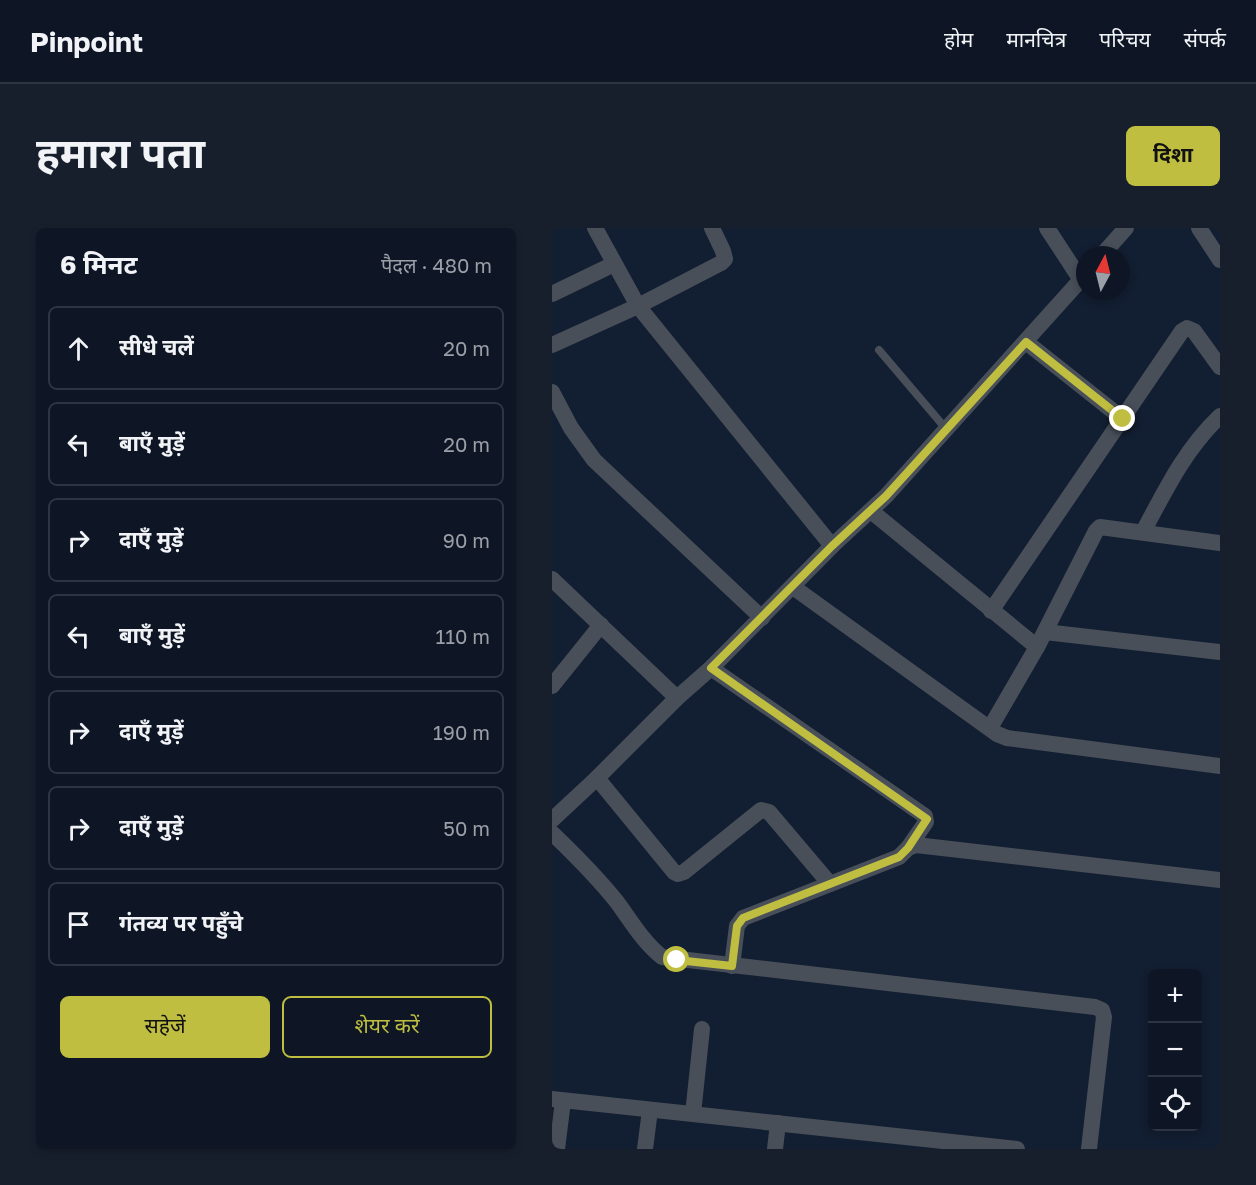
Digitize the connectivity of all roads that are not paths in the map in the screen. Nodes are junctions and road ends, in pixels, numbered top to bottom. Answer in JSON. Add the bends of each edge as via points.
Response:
{"nodes":[{"id":1,"x":595,"y":228,"type":"edge"},
{"id":2,"x":712,"y":228,"type":"edge"},
{"id":3,"x":1047,"y":228,"type":"edge"},
{"id":4,"x":1126,"y":228,"type":"edge"},
{"id":5,"x":1199,"y":228,"type":"edge"},
{"id":6,"x":1110,"y":246,"type":"edge"},
{"id":7,"x":1220,"y":260,"type":"edge"},
{"id":8,"x":614,"y":264,"type":"junction"},
{"id":9,"x":1076,"y":268,"type":"edge"},
{"id":10,"x":1076,"y":286,"type":"edge"},
{"id":11,"x":552,"y":294,"type":"edge"},
{"id":12,"x":638,"y":306,"type":"junction"},
{"id":13,"x":1026,"y":342,"type":"junction"},
{"id":14,"x":552,"y":345,"type":"edge"},
{"id":15,"x":879,"y":350,"type":"dead end"},
{"id":16,"x":1220,"y":367,"type":"edge"},
{"id":17,"x":552,"y":392,"type":"edge"},
{"id":18,"x":1220,"y":416,"type":"edge"},
{"id":19,"x":1123,"y":419,"type":"junction"},
{"id":20,"x":947,"y":430,"type":"junction"},
{"id":21,"x":871,"y":511,"type":"junction"},
{"id":22,"x":1143,"y":532,"type":"junction"},
{"id":23,"x":1220,"y":543,"type":"edge"},
{"id":24,"x":832,"y":546,"type":"junction"},
{"id":25,"x":552,"y":579,"type":"edge"},
{"id":26,"x":793,"y":586,"type":"junction"},
{"id":27,"x":991,"y":611,"type":"junction"},
{"id":28,"x":762,"y":618,"type":"junction"},
{"id":29,"x":601,"y":625,"type":"junction"},
{"id":30,"x":1045,"y":632,"type":"junction"},
{"id":31,"x":1037,"y":647,"type":"junction"},
{"id":32,"x":1220,"y":652,"type":"edge"},
{"id":33,"x":711,"y":668,"type":"junction"},
{"id":34,"x":552,"y":686,"type":"edge"},
{"id":35,"x":677,"y":698,"type":"junction"},
{"id":36,"x":990,"y":728,"type":"junction"},
{"id":37,"x":1220,"y":766,"type":"edge"},
{"id":38,"x":597,"y":778,"type":"junction"},
{"id":39,"x":552,"y":820,"type":"edge"},
{"id":40,"x":552,"y":833,"type":"edge"},
{"id":41,"x":908,"y":848,"type":"junction"},
{"id":42,"x":1220,"y":880,"type":"edge"},
{"id":43,"x":830,"y":884,"type":"junction"},
{"id":44,"x":732,"y":966,"type":"junction"},
{"id":45,"x":702,"y":1029,"type":"dead end"},
{"id":46,"x":557,"y":1100,"type":"edge"},
{"id":47,"x":650,"y":1110,"type":"junction"},
{"id":48,"x":693,"y":1114,"type":"junction"},
{"id":49,"x":778,"y":1123,"type":"junction"},
{"id":50,"x":896,"y":1143,"type":"edge"},
{"id":51,"x":557,"y":1149,"type":"edge"},
{"id":52,"x":645,"y":1149,"type":"edge"},
{"id":53,"x":775,"y":1149,"type":"edge"},
{"id":54,"x":1017,"y":1149,"type":"edge"},
{"id":55,"x":1089,"y":1149,"type":"edge"}],
"edges":[{"from":1,"to":8,"type":"street"},
{"from":2,"to":12,"type":"street","via":[[725,259]]},
{"from":3,"to":9,"type":"street"},
{"from":4,"to":6,"type":"street"},
{"from":5,"to":7,"type":"street"},
{"from":8,"to":11,"type":"street"},
{"from":8,"to":12,"type":"street"},
{"from":10,"to":13,"type":"street"},
{"from":12,"to":14,"type":"street"},
{"from":12,"to":24,"type":"street"},
{"from":13,"to":19,"type":"street"},
{"from":13,"to":20,"type":"street"},
{"from":15,"to":20,"type":"lane"},
{"from":16,"to":19,"type":"street","via":[[1194,331],[1186,328]]},
{"from":17,"to":28,"type":"street","via":[[594,460]]},
{"from":18,"to":22,"type":"street","via":[[1182,461]]},
{"from":19,"to":27,"type":"street"},
{"from":20,"to":21,"type":"street"},
{"from":21,"to":24,"type":"street"},
{"from":21,"to":27,"type":"street"},
{"from":22,"to":23,"type":"street"},
{"from":22,"to":30,"type":"street","via":[[1106,527],[1096,531]]},
{"from":24,"to":26,"type":"street"},
{"from":25,"to":29,"type":"street"},
{"from":26,"to":28,"type":"street"},
{"from":26,"to":36,"type":"street"},
{"from":27,"to":31,"type":"street"},
{"from":28,"to":33,"type":"street"},
{"from":29,"to":34,"type":"street"},
{"from":29,"to":35,"type":"street"},
{"from":30,"to":31,"type":"street"},
{"from":30,"to":32,"type":"street"},
{"from":31,"to":36,"type":"street"},
{"from":33,"to":35,"type":"street"},
{"from":33,"to":41,"type":"street","via":[[925,816],[926,822]]},
{"from":35,"to":38,"type":"street"},
{"from":36,"to":37,"type":"street","via":[[1017,741]]},
{"from":38,"to":39,"type":"street"},
{"from":38,"to":43,"type":"street","via":[[678,874],[765,810]]},
{"from":40,"to":44,"type":"street","via":[[582,862],[662,957]]},
{"from":41,"to":42,"type":"street","via":[[916,845]]},
{"from":41,"to":43,"type":"street","via":[[899,857]]},
{"from":43,"to":44,"type":"street","via":[[739,921]]},
{"from":44,"to":55,"type":"street","via":[[1102,1010]]},
{"from":45,"to":48,"type":"street"},
{"from":46,"to":47,"type":"street"},
{"from":46,"to":51,"type":"street"},
{"from":47,"to":48,"type":"street"},
{"from":47,"to":52,"type":"street"},
{"from":48,"to":49,"type":"street"},
{"from":49,"to":50,"type":"street"},
{"from":49,"to":53,"type":"street"},
{"from":50,"to":54,"type":"street"}]}
